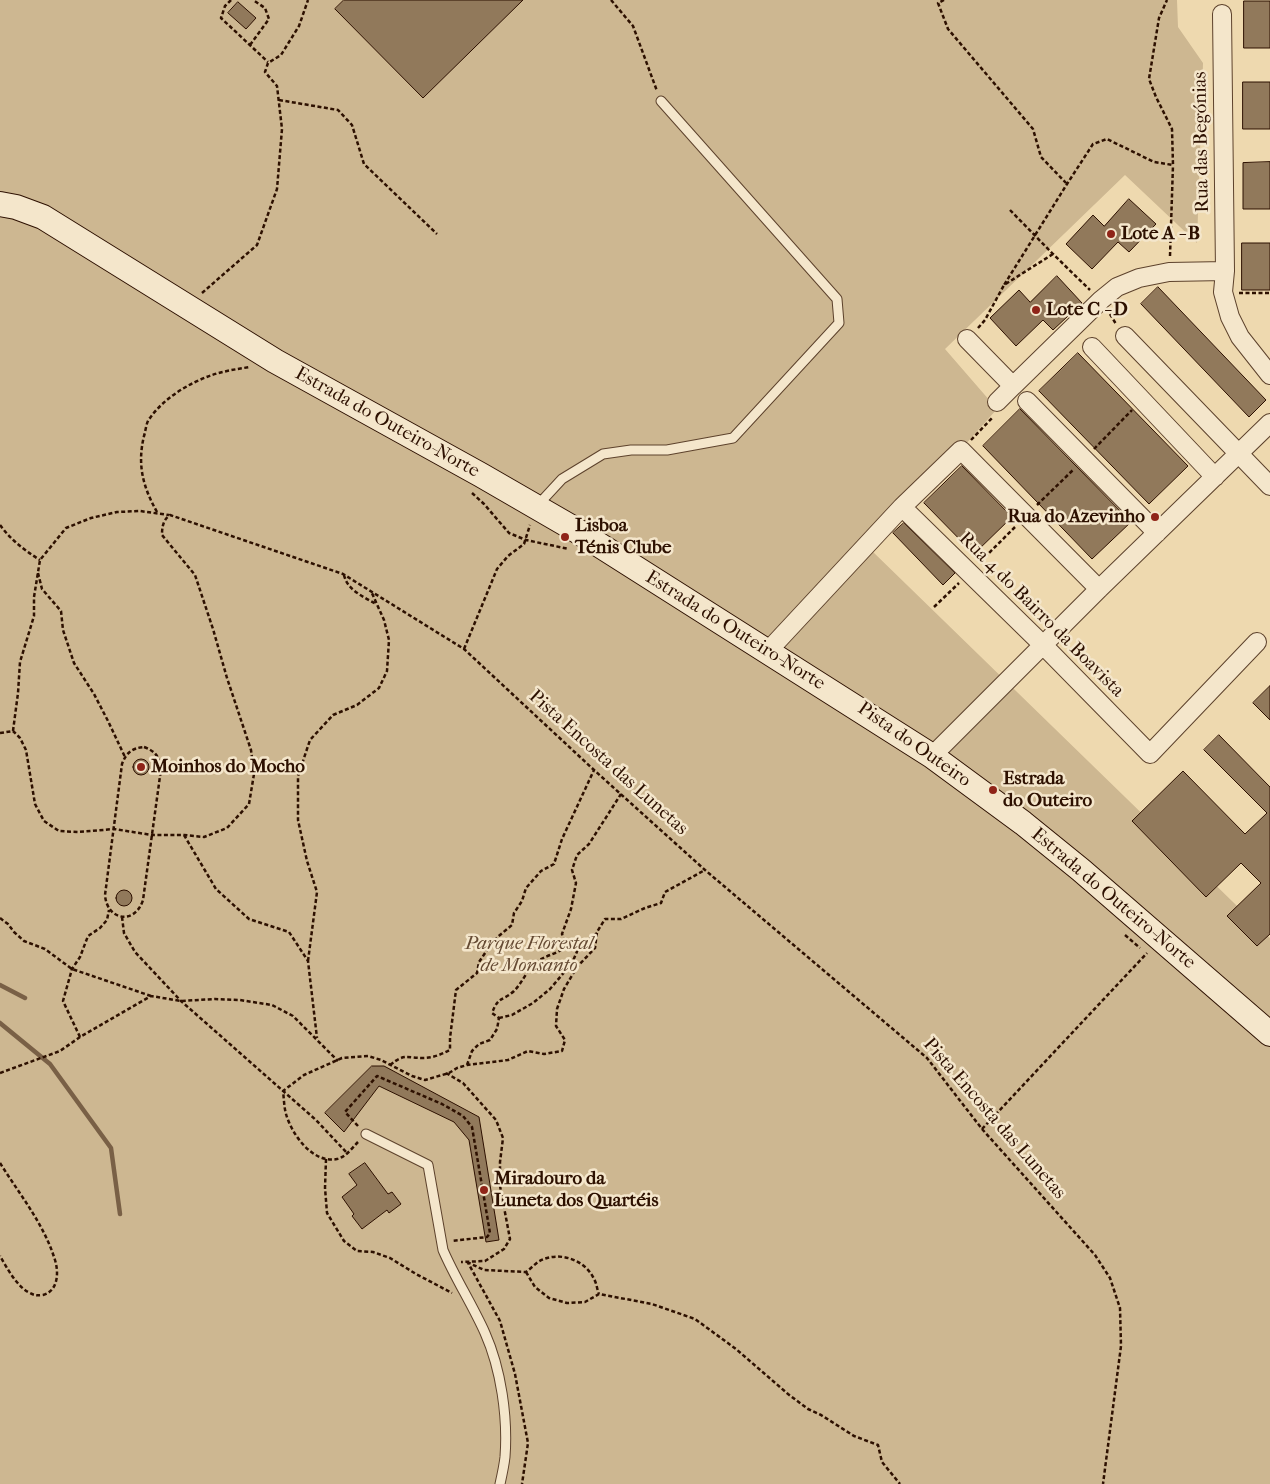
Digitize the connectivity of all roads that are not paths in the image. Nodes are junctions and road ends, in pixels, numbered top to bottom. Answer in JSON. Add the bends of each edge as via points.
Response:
{"nodes":[{"id":1,"x":1222,"y":14,"type":"dead end"},
{"id":2,"x":661,"y":101,"type":"road end"},
{"id":3,"x":0,"y":204,"type":"edge"},
{"id":4,"x":1225,"y":271,"type":"junction"},
{"id":5,"x":1125,"y":336,"type":"road end"},
{"id":6,"x":967,"y":339,"type":"road end"},
{"id":7,"x":1092,"y":347,"type":"dead end"},
{"id":8,"x":1270,"y":375,"type":"edge"},
{"id":9,"x":1014,"y":386,"type":"junction"},
{"id":10,"x":1027,"y":401,"type":"dead end"},
{"id":11,"x":997,"y":402,"type":"road end"},
{"id":12,"x":1270,"y":423,"type":"edge"},
{"id":13,"x":1238,"y":453,"type":"junction"},
{"id":14,"x":1215,"y":477,"type":"junction"},
{"id":15,"x":1270,"y":486,"type":"edge"},
{"id":16,"x":537,"y":507,"type":"junction"},
{"id":17,"x":902,"y":507,"type":"junction"},
{"id":18,"x":1157,"y":533,"type":"junction"},
{"id":19,"x":1098,"y":589,"type":"junction"},
{"id":20,"x":1257,"y":642,"type":"dead end"},
{"id":21,"x":1043,"y":645,"type":"junction"},
{"id":22,"x":768,"y":651,"type":"junction"},
{"id":23,"x":932,"y":756,"type":"junction"},
{"id":24,"x":1270,"y":1034,"type":"edge"},
{"id":25,"x":366,"y":1134,"type":"road end"},
{"id":26,"x":500,"y":1484,"type":"edge"}],
"edges":[{"from":1,"to":4,"type":"street","name":"Rua das Begónias"},
{"from":2,"to":16,"type":"lane","via":[[837,299],[839,323],[733,438],[667,450],[603,454],[562,479]]},
{"from":3,"to":16,"type":"street","name":"Estrada do Outeiro-Norte","via":[[43,217],[275,361]]},
{"from":4,"to":8,"type":"street","name":"Rua das Begónias","via":[[1224,292],[1230,317],[1240,337]]},
{"from":4,"to":9,"type":"street","via":[[1169,272],[1116,287]]},
{"from":5,"to":13,"type":"street"},
{"from":6,"to":9,"type":"street"},
{"from":7,"to":14,"type":"street"},
{"from":9,"to":11,"type":"street"},
{"from":10,"to":18,"type":"street"},
{"from":12,"to":13,"type":"street"},
{"from":13,"to":14,"type":"street"},
{"from":13,"to":15,"type":"street"},
{"from":14,"to":18,"type":"street"},
{"from":16,"to":22,"type":"street","name":"Estrada do Outeiro-Norte"},
{"from":17,"to":19,"type":"street","via":[[961,450]]},
{"from":17,"to":21,"type":"street","name":"Rua 4 do Bairro da Boavista"},
{"from":17,"to":22,"type":"street"},
{"from":18,"to":19,"type":"street"},
{"from":19,"to":21,"type":"street"},
{"from":20,"to":21,"type":"street","name":"Rua 4 do Bairro da Boavista","via":[[1150,754]]},
{"from":21,"to":23,"type":"street"},
{"from":22,"to":23,"type":"street","name":"Estrada do Outeiro-Norte"},
{"from":23,"to":24,"type":"street","name":"Estrada do Outeiro-Norte","via":[[1023,822]]},
{"from":25,"to":26,"type":"lane","via":[[428,1165],[448,1262],[485,1334],[499,1375],[505,1433]]}]}
